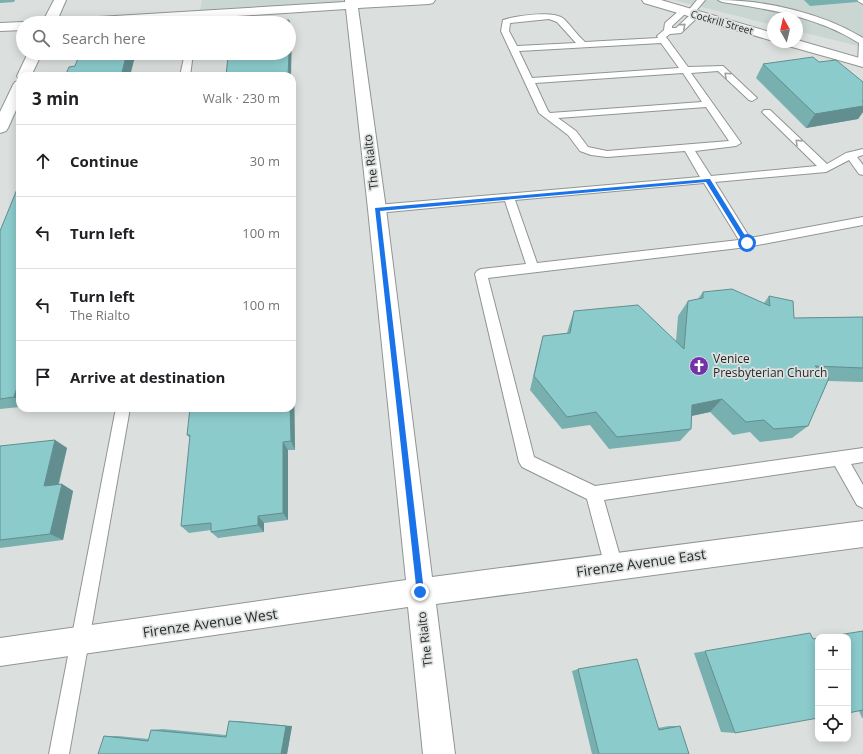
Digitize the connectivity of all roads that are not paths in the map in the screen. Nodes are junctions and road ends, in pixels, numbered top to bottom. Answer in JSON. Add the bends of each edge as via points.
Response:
{"nodes":[{"id":1,"x":60,"y":0,"type":"edge"},
{"id":2,"x":199,"y":0,"type":"edge"},
{"id":3,"x":420,"y":0,"type":"edge"},
{"id":4,"x":429,"y":0,"type":"edge"},
{"id":5,"x":648,"y":0,"type":"edge"},
{"id":6,"x":701,"y":0,"type":"edge"},
{"id":7,"x":722,"y":0,"type":"edge"},
{"id":8,"x":860,"y":0,"type":"edge"},
{"id":9,"x":351,"y":2,"type":"edge"},
{"id":10,"x":863,"y":2,"type":"edge"},
{"id":11,"x":690,"y":13,"type":"junction"},
{"id":12,"x":52,"y":16,"type":"edge"},
{"id":13,"x":196,"y":16,"type":"edge"},
{"id":14,"x":215,"y":16,"type":"edge"},
{"id":15,"x":16,"y":26,"type":"edge"},
{"id":16,"x":0,"y":27,"type":"edge"},
{"id":17,"x":767,"y":35,"type":"edge"},
{"id":18,"x":664,"y":40,"type":"junction"},
{"id":19,"x":583,"y":44,"type":"junction"},
{"id":20,"x":803,"y":46,"type":"edge"},
{"id":21,"x":514,"y":49,"type":"junction"},
{"id":22,"x":32,"y":60,"type":"edge"},
{"id":23,"x":188,"y":60,"type":"edge"},
{"id":24,"x":863,"y":63,"type":"edge"},
{"id":25,"x":690,"y":70,"type":"junction"},
{"id":26,"x":26,"y":72,"type":"edge"},
{"id":27,"x":186,"y":72,"type":"edge"},
{"id":28,"x":529,"y":81,"type":"junction"},
{"id":29,"x":16,"y":94,"type":"edge"},
{"id":30,"x":752,"y":98,"type":"dead end"},
{"id":31,"x":709,"y":104,"type":"junction"},
{"id":32,"x":767,"y":112,"type":"dead end"},
{"id":33,"x":549,"y":116,"type":"junction"},
{"id":34,"x":0,"y":128,"type":"edge"},
{"id":35,"x":688,"y":148,"type":"junction"},
{"id":36,"x":863,"y":152,"type":"edge"},
{"id":37,"x":850,"y":155,"type":"junction"},
{"id":38,"x":826,"y":169,"type":"junction"},
{"id":39,"x":863,"y":172,"type":"edge"},
{"id":40,"x":708,"y":180,"type":"junction"},
{"id":41,"x":509,"y":198,"type":"junction"},
{"id":42,"x":377,"y":209,"type":"junction"},
{"id":43,"x":863,"y":221,"type":"edge"},
{"id":44,"x":747,"y":243,"type":"junction"},
{"id":45,"x":533,"y":268,"type":"junction"},
{"id":46,"x":122,"y":412,"type":"edge"},
{"id":47,"x":863,"y":455,"type":"edge"},
{"id":48,"x":839,"y":458,"type":"junction"},
{"id":49,"x":594,"y":494,"type":"junction"},
{"id":50,"x":863,"y":500,"type":"edge"},
{"id":51,"x":863,"y":534,"type":"edge"},
{"id":52,"x":614,"y":567,"type":"junction"},
{"id":53,"x":420,"y":592,"type":"junction"},
{"id":54,"x":79,"y":641,"type":"junction"},
{"id":55,"x":0,"y":652,"type":"edge"},
{"id":56,"x":59,"y":754,"type":"edge"},
{"id":57,"x":439,"y":754,"type":"edge"}],
"edges":[{"from":1,"to":12,"type":"street"},
{"from":2,"to":13,"type":"street"},
{"from":3,"to":4,"type":"street"},
{"from":3,"to":9,"type":"street"},
{"from":5,"to":11,"type":"street","name":"Cockrill Street"},
{"from":6,"to":11,"type":"lane"},
{"from":7,"to":24,"type":"lane","via":[[832,25],[863,42]]},
{"from":8,"to":10,"type":"lane"},
{"from":9,"to":14,"type":"street"},
{"from":9,"to":42,"type":"street","name":"The Rialto"},
{"from":11,"to":17,"type":"street","name":"Cockrill Street"},
{"from":11,"to":18,"type":"lane","via":[[678,31],[668,31],[661,36]]},
{"from":15,"to":16,"type":"street"},
{"from":18,"to":19,"type":"lane"},
{"from":18,"to":25,"type":"lane"},
{"from":19,"to":21,"type":"lane"},
{"from":19,"to":21,"type":"lane","via":[[560,20],[549,17],[506,22],[505,31]]},
{"from":20,"to":24,"type":"street"},
{"from":21,"to":28,"type":"lane"},
{"from":22,"to":26,"type":"street"},
{"from":23,"to":27,"type":"lane"},
{"from":25,"to":28,"type":"lane"},
{"from":30,"to":25,"type":"lane","one_way":true,"via":[[720,68]]},
{"from":25,"to":31,"type":"lane"},
{"from":28,"to":33,"type":"lane","via":[[544,113]]},
{"from":29,"to":34,"type":"street"},
{"from":31,"to":33,"type":"lane"},
{"from":31,"to":35,"type":"lane","via":[[736,143]]},
{"from":38,"to":32,"type":"lane","one_way":true},
{"from":33,"to":35,"type":"lane","via":[[572,133],[584,149],[591,152],[607,154]]},
{"from":35,"to":40,"type":"lane"},
{"from":36,"to":37,"type":"lane"},
{"from":37,"to":38,"type":"lane"},
{"from":37,"to":39,"type":"lane"},
{"from":38,"to":40,"type":"lane"},
{"from":40,"to":41,"type":"lane"},
{"from":40,"to":44,"type":"lane"},
{"from":41,"to":42,"type":"lane"},
{"from":41,"to":45,"type":"lane"},
{"from":42,"to":53,"type":"street","name":"The Rialto"},
{"from":43,"to":44,"type":"lane"},
{"from":44,"to":45,"type":"lane"},
{"from":45,"to":49,"type":"lane","via":[[481,274],[528,462]]},
{"from":46,"to":54,"type":"lane"},
{"from":47,"to":48,"type":"lane"},
{"from":48,"to":49,"type":"lane"},
{"from":48,"to":50,"type":"lane"},
{"from":49,"to":52,"type":"lane"},
{"from":51,"to":52,"type":"street","name":"Firenze Avenue East"},
{"from":52,"to":53,"type":"street","name":"Firenze Avenue East"},
{"from":53,"to":54,"type":"street","name":"Firenze Avenue West"},
{"from":53,"to":57,"type":"street","name":"The Rialto"},
{"from":54,"to":55,"type":"street","name":"Firenze Avenue West"},
{"from":54,"to":56,"type":"lane"}]}
